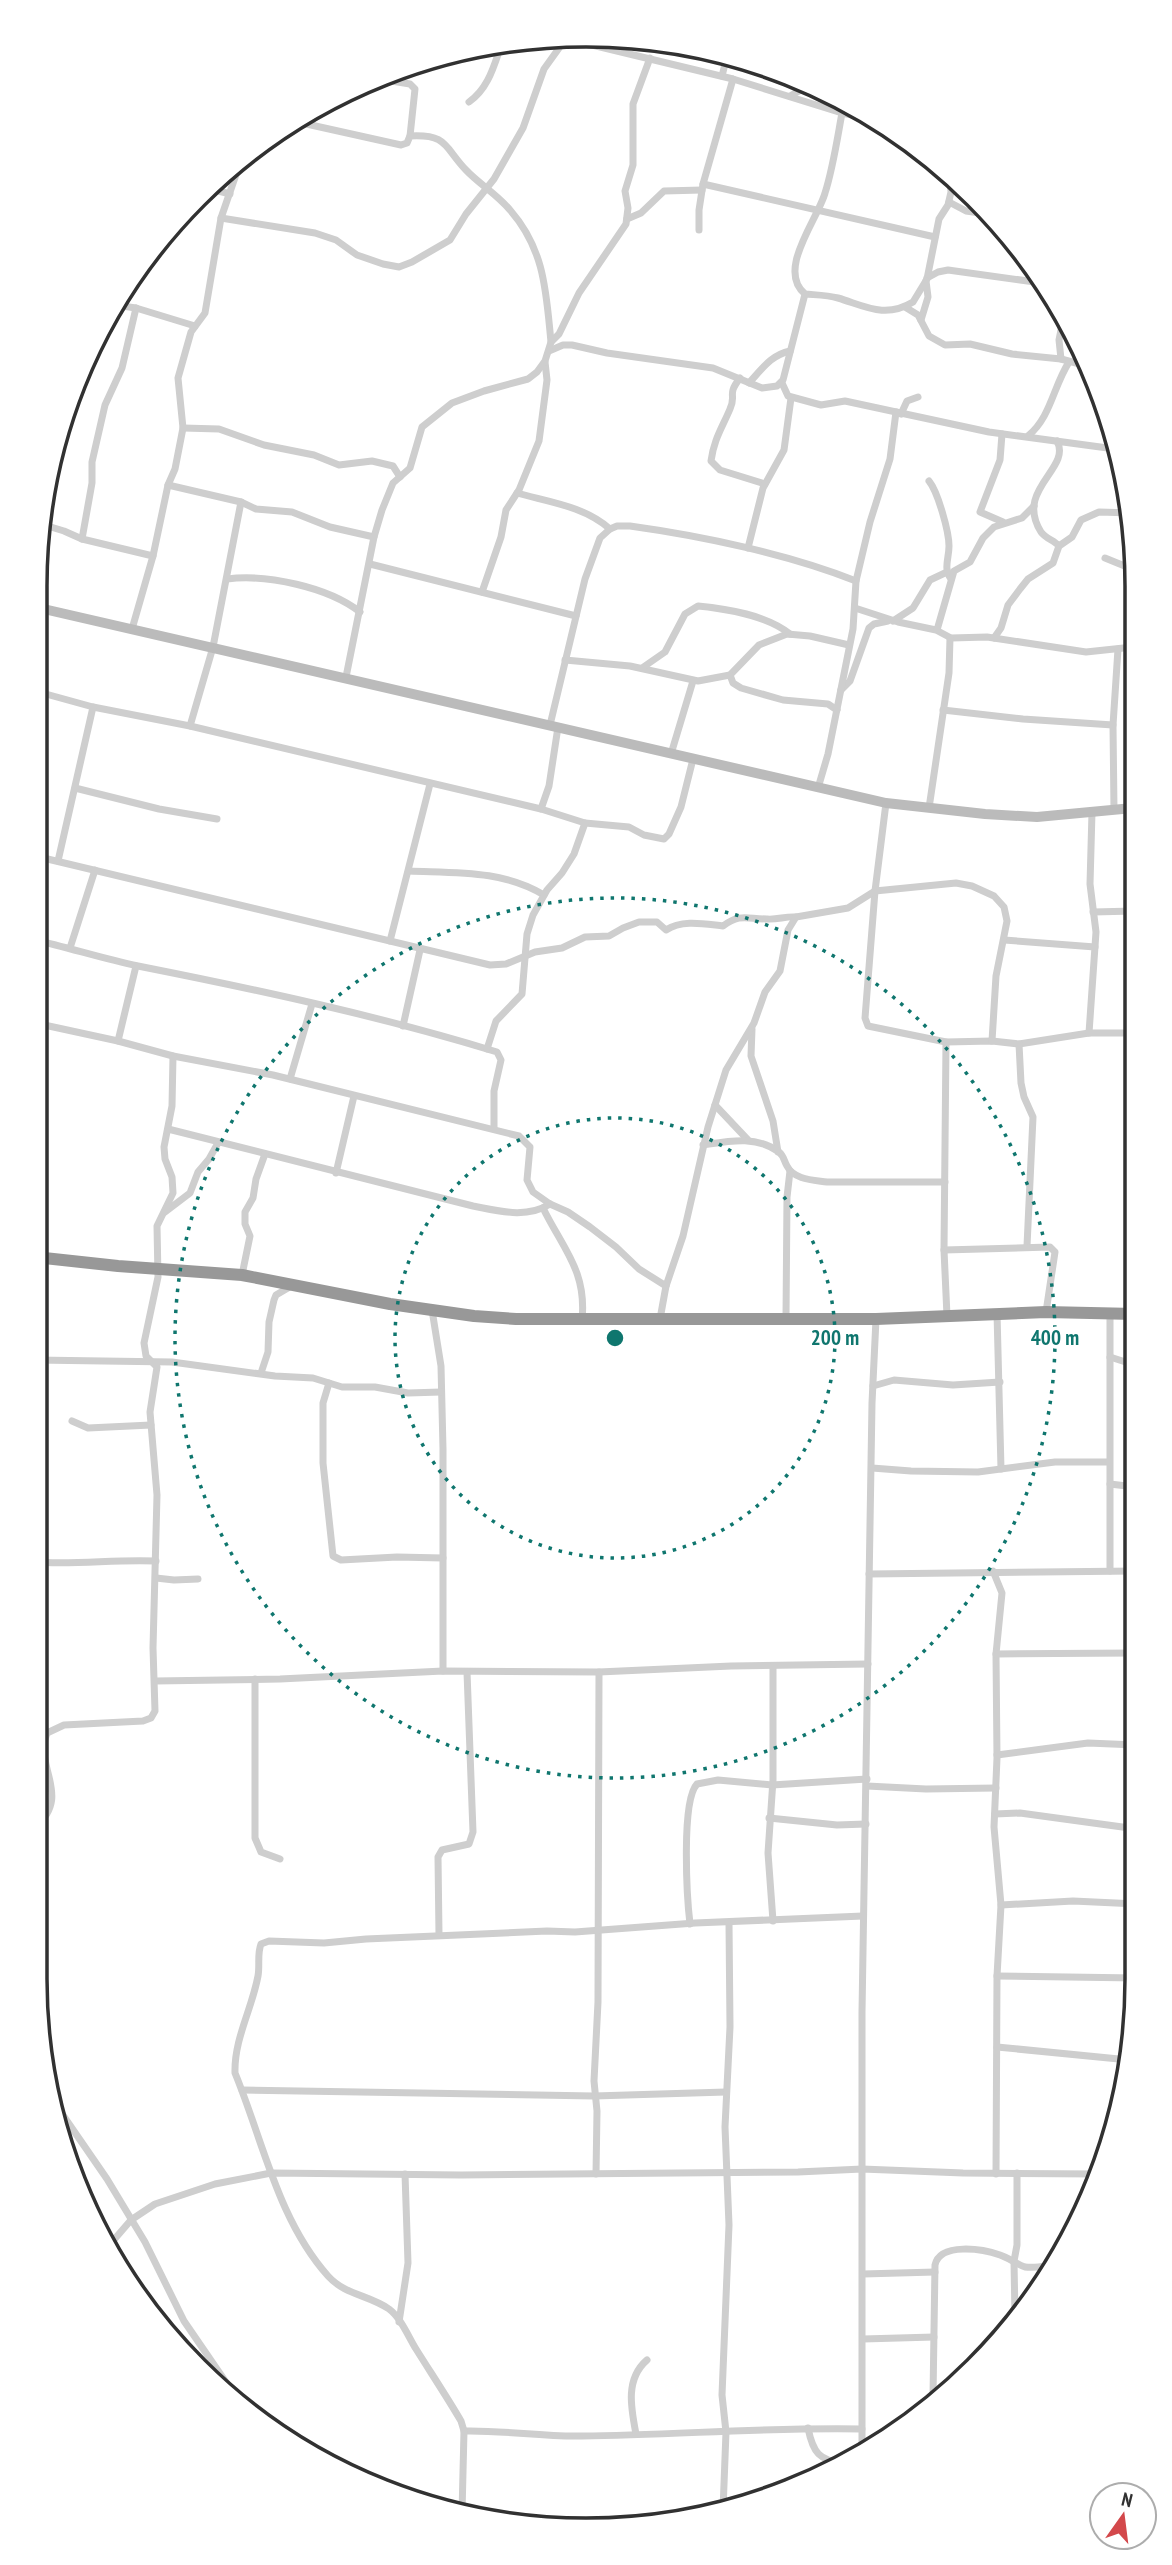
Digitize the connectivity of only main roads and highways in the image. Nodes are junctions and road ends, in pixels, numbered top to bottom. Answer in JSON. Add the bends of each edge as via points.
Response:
{"nodes":[{"id":1,"x":47,"y":1258,"type":"edge"},
{"id":2,"x":1125,"y":1314,"type":"edge"}],
"edges":[{"from":1,"to":2,"type":"highway","via":[[242,1275],[432,1310],[516,1319]]}]}
